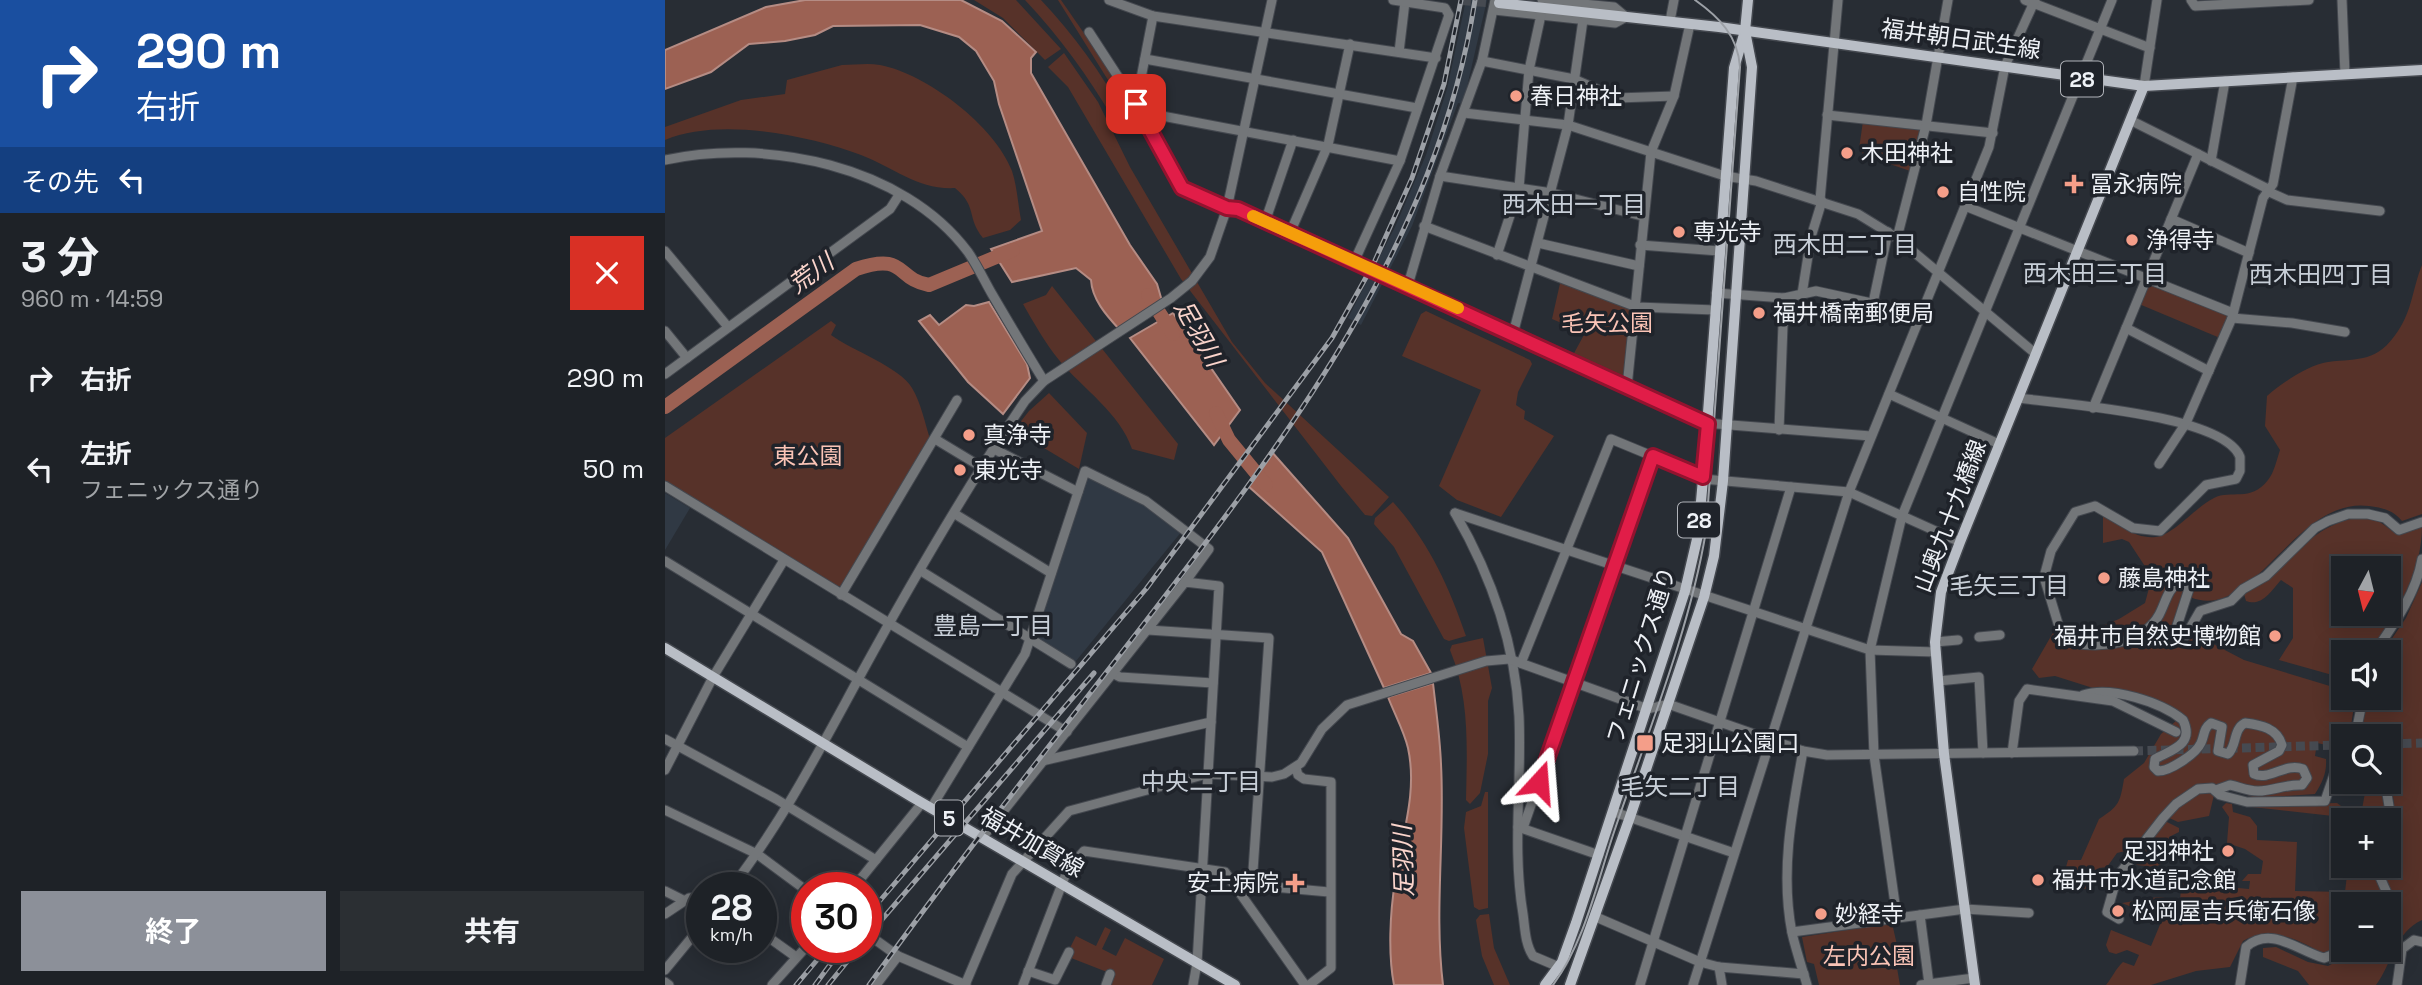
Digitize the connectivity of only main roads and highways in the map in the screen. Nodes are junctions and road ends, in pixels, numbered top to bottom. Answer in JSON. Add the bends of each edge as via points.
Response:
{"nodes":[{"id":1,"x":1748,"y":0,"type":"edge"},
{"id":2,"x":1496,"y":5,"type":"edge"},
{"id":3,"x":1745,"y":31,"type":"junction"},
{"id":4,"x":2422,"y":70,"type":"edge"},
{"id":5,"x":2144,"y":86,"type":"junction"},
{"id":6,"x":665,"y":648,"type":"edge"},
{"id":7,"x":1974,"y":981,"type":"edge"},
{"id":8,"x":1235,"y":985,"type":"edge"},
{"id":9,"x":1545,"y":985,"type":"edge"},
{"id":10,"x":1570,"y":985,"type":"edge"}],
"edges":[{"from":1,"to":3,"type":"main road","name":"フェニックス通り"},
{"from":2,"to":3,"type":"main road","name":"福井朝日武生線"},
{"from":3,"to":5,"type":"main road","name":"福井朝日武生線","number":"28"},
{"from":3,"to":9,"type":"main road","name":"フェニックス通り","number":"28","via":[[1734,68],[1698,535],[1685,591],[1599,855],[1559,967]]},
{"from":3,"to":10,"type":"main road","name":"フェニックス通り","number":"28","via":[[1752,67],[1714,556],[1704,597]]},
{"from":4,"to":5,"type":"main road","name":"福井朝日武生線","number":"28"},
{"from":5,"to":7,"type":"main road","name":"山奥九十九橋線","via":[[1941,592],[1935,647],[1944,754]]},
{"from":6,"to":8,"type":"main road","name":"福井加賀線","number":"5"}]}
